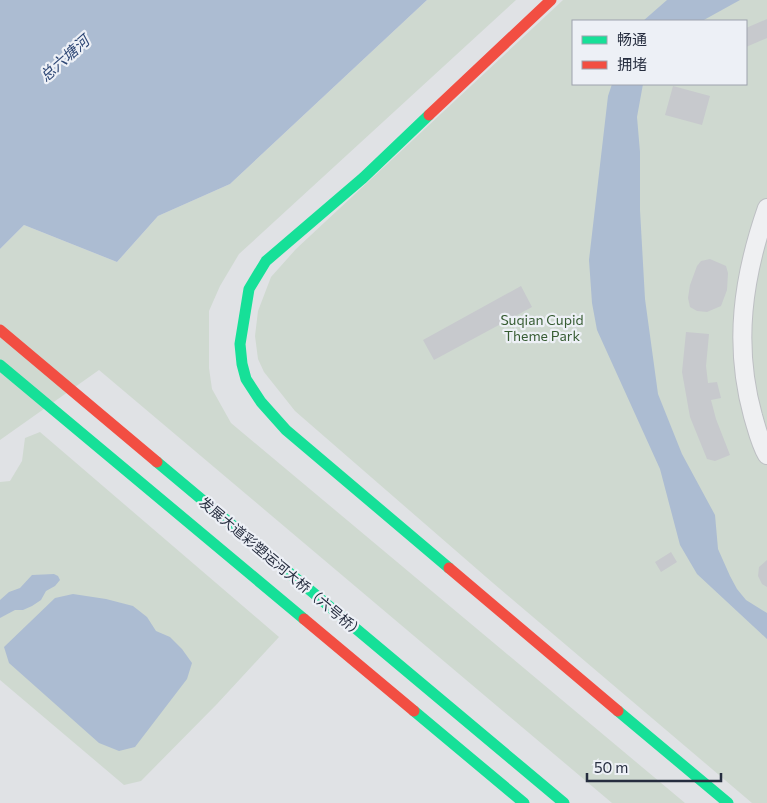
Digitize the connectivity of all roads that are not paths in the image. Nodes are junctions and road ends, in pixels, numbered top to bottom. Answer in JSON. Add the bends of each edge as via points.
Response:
{"nodes":[{"id":1,"x":551,"y":0,"type":"edge"},
{"id":2,"x":767,"y":208,"type":"edge"},
{"id":3,"x":0,"y":330,"type":"edge"},
{"id":4,"x":0,"y":365,"type":"edge"},
{"id":5,"x":767,"y":455,"type":"edge"},
{"id":6,"x":524,"y":803,"type":"edge"},
{"id":7,"x":564,"y":803,"type":"edge"},
{"id":8,"x":728,"y":803,"type":"edge"}],
"edges":[{"from":1,"to":8,"type":"main road","via":[[363,178],[266,261],[249,289],[240,344],[242,364],[246,379],[261,402],[286,430]]},
{"from":2,"to":5,"type":"street","via":[[744,298],[742,354],[746,391]]},
{"from":3,"to":7,"type":"main road","name":"发展大道彩塑运河大桥（六号桥）"},
{"from":4,"to":6,"type":"main road","name":"发展大道彩塑运河大桥（六号桥）"}]}
